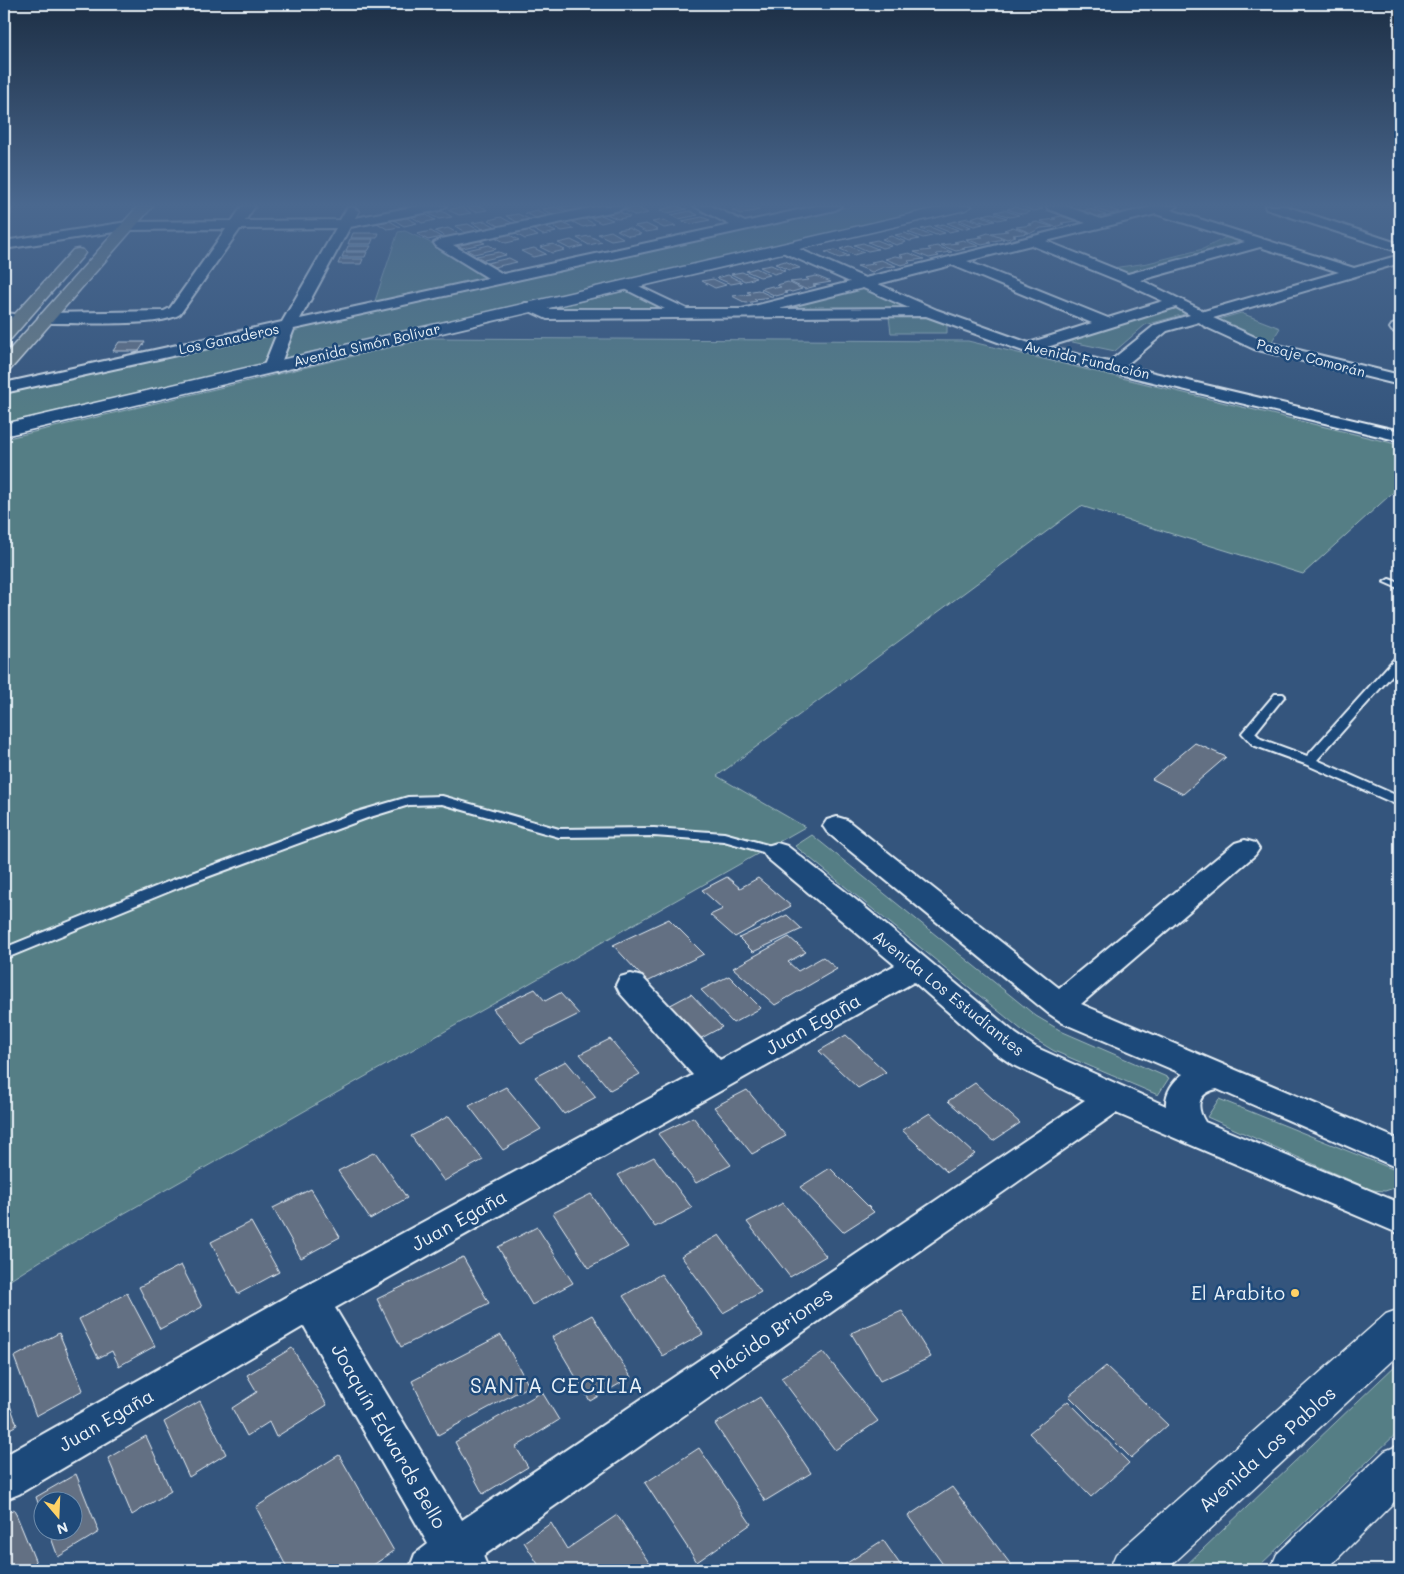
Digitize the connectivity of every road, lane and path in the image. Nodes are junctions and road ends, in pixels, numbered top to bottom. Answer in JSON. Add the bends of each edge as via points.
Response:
{"nodes":[{"id":1,"x":50,"y":279,"type":"edge"},
{"id":2,"x":80,"y":279,"type":"edge"},
{"id":3,"x":197,"y":279,"type":"edge"},
{"id":4,"x":314,"y":279,"type":"edge"},
{"id":5,"x":498,"y":279,"type":"edge"},
{"id":6,"x":652,"y":279,"type":"edge"},
{"id":7,"x":855,"y":279,"type":"edge"},
{"id":8,"x":878,"y":279,"type":"edge"},
{"id":9,"x":999,"y":279,"type":"edge"},
{"id":10,"x":1128,"y":279,"type":"edge"},
{"id":11,"x":1334,"y":279,"type":"edge"},
{"id":12,"x":863,"y":283,"type":"junction"},
{"id":13,"x":628,"y":285,"type":"junction"},
{"id":14,"x":1177,"y":302,"type":"junction"},
{"id":15,"x":530,"y":306,"type":"junction"},
{"id":16,"x":744,"y":313,"type":"junction"},
{"id":17,"x":686,"y":314,"type":"junction"},
{"id":18,"x":932,"y":314,"type":"junction"},
{"id":19,"x":1203,"y":317,"type":"junction"},
{"id":20,"x":11,"y":318,"type":"edge"},
{"id":21,"x":46,"y":318,"type":"junction"},
{"id":22,"x":1108,"y":324,"type":"junction"},
{"id":23,"x":287,"y":327,"type":"junction"},
{"id":24,"x":4,"y":336,"type":"edge"},
{"id":25,"x":1029,"y":348,"type":"junction"},
{"id":26,"x":4,"y":366,"type":"edge"},
{"id":27,"x":1114,"y":366,"type":"junction"},
{"id":28,"x":271,"y":368,"type":"junction"},
{"id":29,"x":1400,"y":380,"type":"edge"},
{"id":30,"x":4,"y":388,"type":"edge"},
{"id":31,"x":4,"y":430,"type":"edge"},
{"id":32,"x":1400,"y":436,"type":"edge"},
{"id":33,"x":1389,"y":582,"type":"dead end"},
{"id":34,"x":1400,"y":586,"type":"edge"},
{"id":35,"x":1400,"y":659,"type":"edge"},
{"id":36,"x":1279,"y":696,"type":"dead end"},
{"id":37,"x":1309,"y":761,"type":"junction"},
{"id":38,"x":1400,"y":802,"type":"edge"},
{"id":39,"x":836,"y":826,"type":"dead end"},
{"id":40,"x":1245,"y":849,"type":"dead end"},
{"id":41,"x":777,"y":852,"type":"joint"},
{"id":42,"x":4,"y":954,"type":"edge"},
{"id":43,"x":916,"y":967,"type":"junction"},
{"id":44,"x":631,"y":985,"type":"dead end"},
{"id":45,"x":1059,"y":1005,"type":"junction"},
{"id":46,"x":1220,"y":1076,"type":"junction"},
{"id":47,"x":716,"y":1078,"type":"junction"},
{"id":48,"x":1113,"y":1098,"type":"junction"},
{"id":49,"x":1193,"y":1132,"type":"junction"},
{"id":50,"x":1400,"y":1155,"type":"edge"},
{"id":51,"x":1400,"y":1219,"type":"edge"},
{"id":52,"x":311,"y":1302,"type":"junction"},
{"id":53,"x":1400,"y":1327,"type":"edge"},
{"id":54,"x":1400,"y":1466,"type":"edge"},
{"id":55,"x":4,"y":1479,"type":"edge"},
{"id":56,"x":451,"y":1564,"type":"edge"},
{"id":57,"x":1132,"y":1570,"type":"edge"},
{"id":58,"x":1293,"y":1570,"type":"edge"}],
"edges":[{"from":1,"to":20,"type":"main road"},
{"from":2,"to":21,"type":"main road"},
{"from":3,"to":21,"type":"street","via":[[175,311],[168,315]]},
{"from":4,"to":23,"type":"street"},
{"from":5,"to":23,"type":"street","name":"Los Ganaderos"},
{"from":6,"to":13,"type":"street","name":"Avenida Simón Bolívar"},
{"from":7,"to":12,"type":"street","name":"Avenida Fundación"},
{"from":8,"to":12,"type":"street"},
{"from":9,"to":22,"type":"street"},
{"from":10,"to":14,"type":"street","name":"Pasaje Comorán"},
{"from":11,"to":19,"type":"street"},
{"from":12,"to":16,"type":"street"},
{"from":12,"to":18,"type":"street","name":"Avenida Fundación"},
{"from":13,"to":15,"type":"street","name":"Avenida Simón Bolívar"},
{"from":13,"to":17,"type":"street"},
{"from":14,"to":19,"type":"street","name":"Pasaje Comorán"},
{"from":14,"to":22,"type":"street"},
{"from":15,"to":17,"type":"street","via":[[547,314]]},
{"from":15,"to":28,"type":"street","name":"Avenida Simón Bolívar"},
{"from":16,"to":17,"type":"street"},
{"from":16,"to":18,"type":"street"},
{"from":18,"to":25,"type":"street","name":"Avenida Fundación"},
{"from":19,"to":27,"type":"street","via":[[1161,328]]},
{"from":19,"to":29,"type":"street","name":"Pasaje Comorán","via":[[1260,346]]},
{"from":20,"to":24,"type":"main road"},
{"from":21,"to":26,"type":"main road"},
{"from":22,"to":25,"type":"street"},
{"from":23,"to":28,"type":"street"},
{"from":23,"to":30,"type":"street","name":"Los Ganaderos"},
{"from":25,"to":27,"type":"street","name":"Avenida Fundación"},
{"from":27,"to":32,"type":"street","name":"Avenida Fundación"},
{"from":28,"to":31,"type":"street","name":"Avenida Simón Bolívar"},
{"from":33,"to":34,"type":"lane"},
{"from":35,"to":37,"type":"lane"},
{"from":36,"to":37,"type":"lane","via":[[1248,732],[1257,742]]},
{"from":37,"to":38,"type":"lane"},
{"from":39,"to":45,"type":"street"},
{"from":40,"to":45,"type":"street"},
{"from":41,"to":42,"type":"lane","via":[[724,837],[654,832],[559,833],[442,800],[408,802],[362,815],[174,884]]},
{"from":41,"to":43,"type":"street","name":"Avenida Los Estudiantes"},
{"from":43,"to":47,"type":"street","name":"Juan Egaña"},
{"from":43,"to":48,"type":"street","name":"Avenida Los Estudiantes","via":[[1024,1056]]},
{"from":44,"to":47,"type":"street"},
{"from":45,"to":46,"type":"street","via":[[1082,1019]]},
{"from":46,"to":49,"type":"street","via":[[1196,1081],[1183,1096],[1184,1120]]},
{"from":46,"to":50,"type":"street"},
{"from":47,"to":52,"type":"street","name":"Juan Egaña"},
{"from":48,"to":49,"type":"street","name":"Avenida Los Estudiantes"},
{"from":48,"to":56,"type":"street","name":"Plácido Briones"},
{"from":49,"to":51,"type":"street","name":"Avenida Los Estudiantes"},
{"from":52,"to":55,"type":"street","name":"Juan Egaña"},
{"from":52,"to":56,"type":"street","name":"Joaquín Edwards Bello"},
{"from":53,"to":57,"type":"street","name":"Avenida Los Pablos"},
{"from":54,"to":58,"type":"street"}]}
